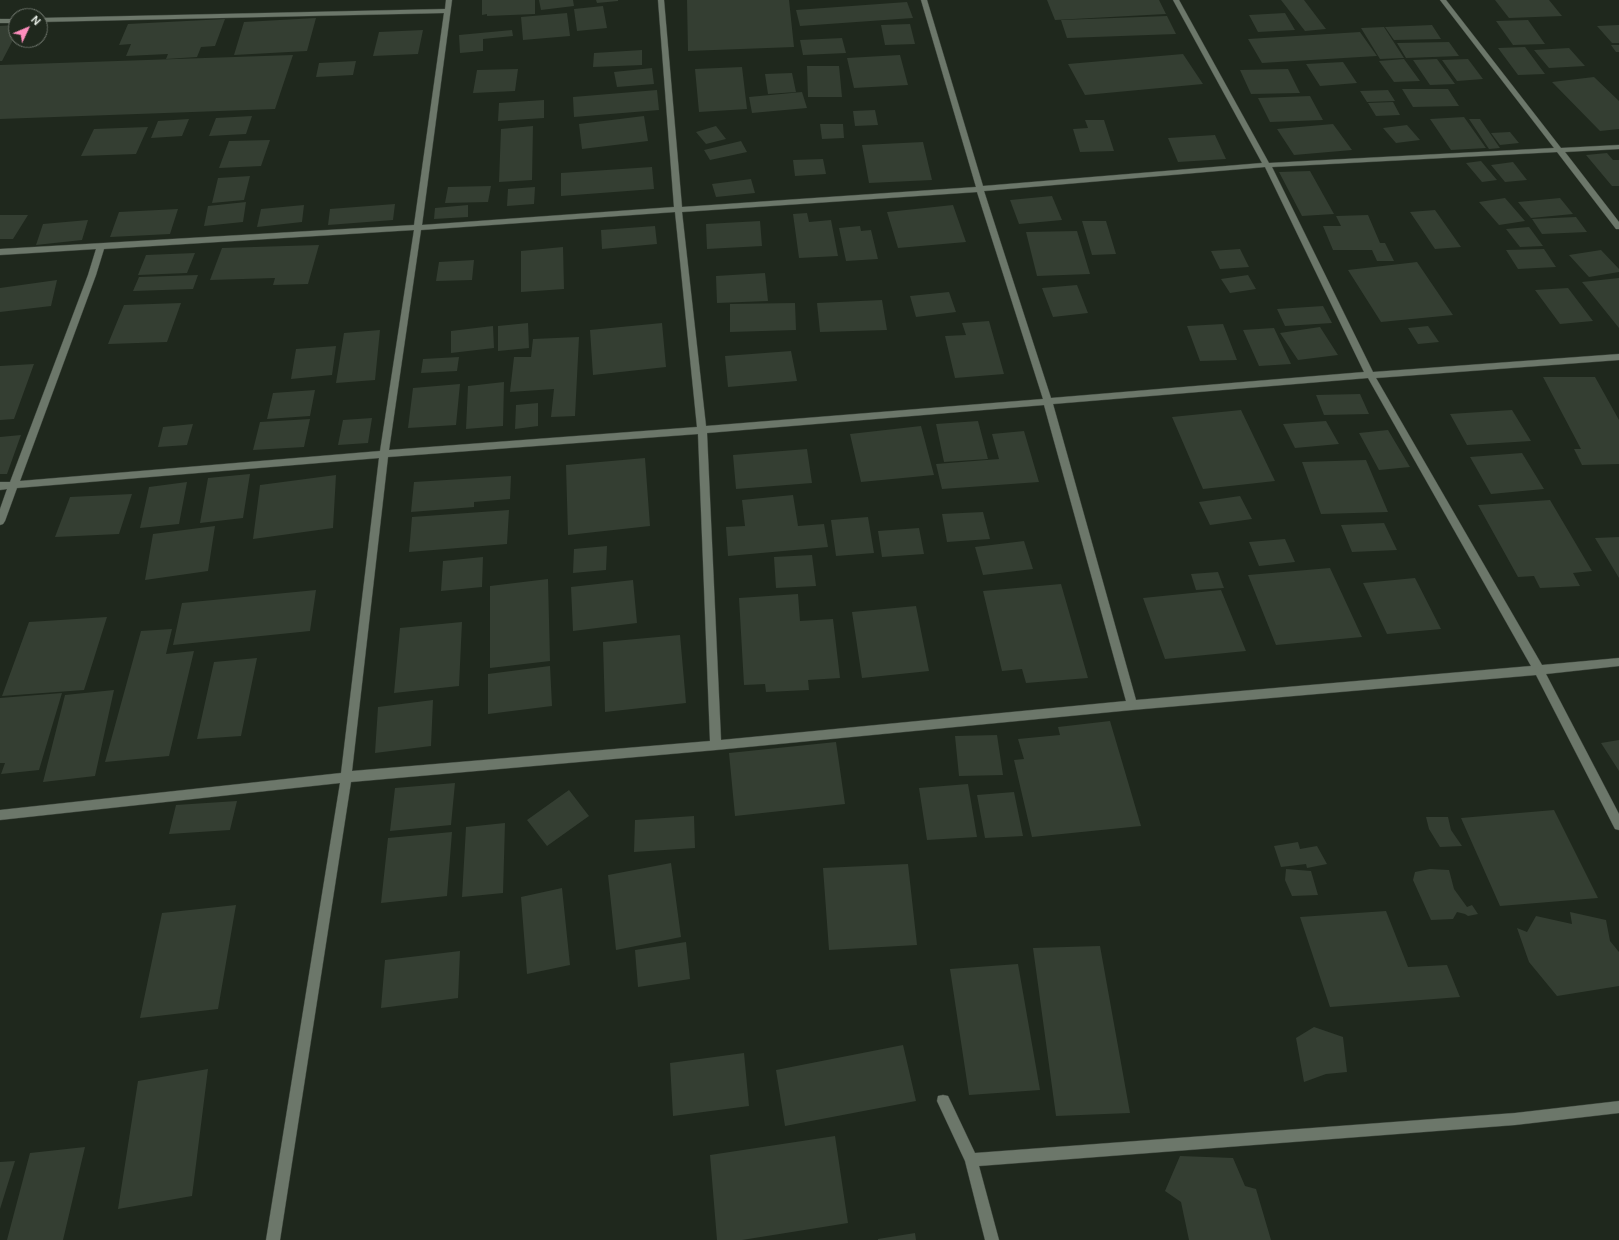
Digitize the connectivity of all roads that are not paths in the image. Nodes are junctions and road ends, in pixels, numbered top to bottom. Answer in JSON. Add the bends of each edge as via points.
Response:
{"nodes":[{"id":1,"x":449,"y":0,"type":"edge"},
{"id":2,"x":661,"y":0,"type":"edge"},
{"id":3,"x":924,"y":0,"type":"edge"},
{"id":4,"x":1176,"y":0,"type":"edge"},
{"id":5,"x":1443,"y":0,"type":"edge"},
{"id":6,"x":447,"y":11,"type":"junction"},
{"id":7,"x":48,"y":20,"type":"edge"},
{"id":8,"x":1619,"y":147,"type":"edge"},
{"id":9,"x":1559,"y":151,"type":"junction"},
{"id":10,"x":1267,"y":165,"type":"junction"},
{"id":11,"x":980,"y":189,"type":"junction"},
{"id":12,"x":678,"y":209,"type":"junction"},
{"id":13,"x":418,"y":227,"type":"junction"},
{"id":14,"x":1619,"y":227,"type":"edge"},
{"id":15,"x":101,"y":246,"type":"junction"},
{"id":16,"x":0,"y":252,"type":"edge"},
{"id":17,"x":1619,"y":357,"type":"edge"},
{"id":18,"x":1370,"y":375,"type":"junction"},
{"id":19,"x":1048,"y":402,"type":"junction"},
{"id":20,"x":702,"y":430,"type":"junction"},
{"id":21,"x":384,"y":454,"type":"junction"},
{"id":22,"x":13,"y":485,"type":"junction"},
{"id":23,"x":0,"y":486,"type":"edge"},
{"id":24,"x":0,"y":521,"type":"edge"},
{"id":25,"x":1619,"y":662,"type":"edge"},
{"id":26,"x":1539,"y":670,"type":"junction"},
{"id":27,"x":1132,"y":705,"type":"junction"},
{"id":28,"x":716,"y":745,"type":"junction"},
{"id":29,"x":346,"y":777,"type":"junction"},
{"id":30,"x":0,"y":815,"type":"edge"},
{"id":31,"x":1619,"y":824,"type":"edge"},
{"id":32,"x":944,"y":1101,"type":"dead end"},
{"id":33,"x":1619,"y":1107,"type":"edge"},
{"id":34,"x":971,"y":1160,"type":"junction"},
{"id":35,"x":273,"y":1240,"type":"edge"},
{"id":36,"x":992,"y":1240,"type":"edge"}],
"edges":[{"from":1,"to":6,"type":"street"},
{"from":2,"to":12,"type":"street"},
{"from":3,"to":11,"type":"street"},
{"from":4,"to":10,"type":"street"},
{"from":5,"to":9,"type":"street"},
{"from":6,"to":7,"type":"street"},
{"from":6,"to":13,"type":"street"},
{"from":8,"to":9,"type":"street"},
{"from":9,"to":10,"type":"street"},
{"from":9,"to":14,"type":"street"},
{"from":10,"to":11,"type":"street"},
{"from":10,"to":18,"type":"street"},
{"from":11,"to":12,"type":"street"},
{"from":11,"to":19,"type":"street"},
{"from":12,"to":13,"type":"street"},
{"from":12,"to":20,"type":"street"},
{"from":13,"to":15,"type":"street"},
{"from":13,"to":21,"type":"street"},
{"from":15,"to":16,"type":"street"},
{"from":15,"to":22,"type":"street"},
{"from":17,"to":18,"type":"street"},
{"from":18,"to":19,"type":"street"},
{"from":18,"to":26,"type":"street"},
{"from":19,"to":20,"type":"street"},
{"from":19,"to":27,"type":"street"},
{"from":20,"to":21,"type":"street"},
{"from":20,"to":28,"type":"street"},
{"from":21,"to":22,"type":"street"},
{"from":21,"to":29,"type":"street"},
{"from":22,"to":23,"type":"street"},
{"from":22,"to":24,"type":"street"},
{"from":25,"to":26,"type":"street"},
{"from":26,"to":27,"type":"street"},
{"from":26,"to":31,"type":"street"},
{"from":27,"to":28,"type":"street"},
{"from":28,"to":29,"type":"street"},
{"from":29,"to":30,"type":"street"},
{"from":29,"to":35,"type":"street"},
{"from":32,"to":34,"type":"street"},
{"from":33,"to":34,"type":"street","via":[[1515,1119]]},
{"from":34,"to":36,"type":"street"}]}
